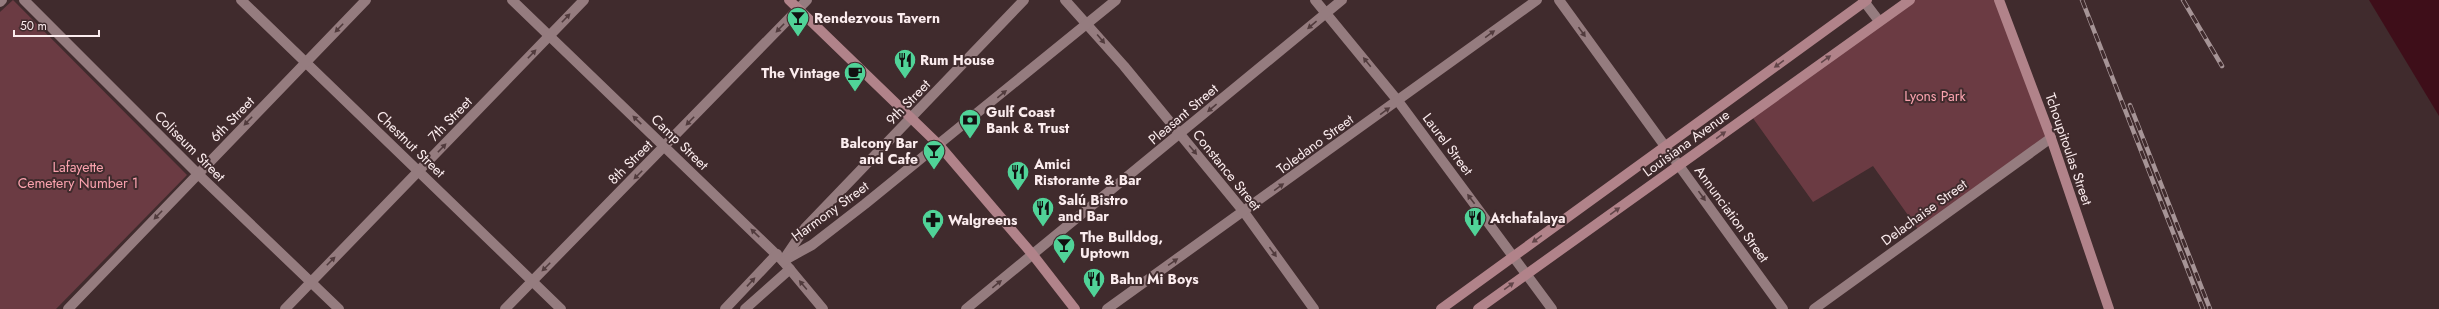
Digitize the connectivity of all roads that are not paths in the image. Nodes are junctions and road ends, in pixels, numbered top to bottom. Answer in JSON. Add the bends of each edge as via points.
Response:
{"nodes":[{"id":1,"x":2,"y":0,"type":"edge"},
{"id":2,"x":24,"y":0,"type":"edge"},
{"id":3,"x":241,"y":0,"type":"edge"},
{"id":4,"x":366,"y":0,"type":"edge"},
{"id":5,"x":512,"y":0,"type":"edge"},
{"id":6,"x":584,"y":0,"type":"edge"},
{"id":7,"x":789,"y":0,"type":"edge"},
{"id":8,"x":807,"y":0,"type":"edge"},
{"id":9,"x":1024,"y":0,"type":"edge"},
{"id":10,"x":1065,"y":0,"type":"edge"},
{"id":11,"x":1116,"y":0,"type":"edge"},
{"id":12,"x":1315,"y":0,"type":"edge"},
{"id":13,"x":1342,"y":0,"type":"edge"},
{"id":14,"x":1537,"y":0,"type":"edge"},
{"id":15,"x":1559,"y":0,"type":"edge"},
{"id":16,"x":1910,"y":0,"type":"edge"},
{"id":17,"x":1999,"y":0,"type":"edge"},
{"id":18,"x":1865,"y":1,"type":"edge"},
{"id":19,"x":0,"y":2,"type":"edge"},
{"id":20,"x":798,"y":9,"type":"junction"},
{"id":21,"x":1326,"y":13,"type":"junction"},
{"id":22,"x":1879,"y":22,"type":"junction"},
{"id":23,"x":1088,"y":23,"type":"junction"},
{"id":24,"x":549,"y":36,"type":"junction"},
{"id":25,"x":305,"y":63,"type":"junction"},
{"id":26,"x":1398,"y":101,"type":"junction"},
{"id":27,"x":912,"y":119,"type":"junction"},
{"id":28,"x":1180,"y":134,"type":"junction"},
{"id":29,"x":2051,"y":138,"type":"junction"},
{"id":30,"x":939,"y":145,"type":"junction"},
{"id":31,"x":1666,"y":146,"type":"junction"},
{"id":32,"x":665,"y":147,"type":"junction"},
{"id":33,"x":1679,"y":165,"type":"junction"},
{"id":34,"x":419,"y":171,"type":"junction"},
{"id":35,"x":198,"y":174,"type":"junction"},
{"id":36,"x":1244,"y":212,"type":"junction"},
{"id":37,"x":1033,"y":255,"type":"junction"},
{"id":38,"x":1514,"y":256,"type":"junction"},
{"id":39,"x":780,"y":258,"type":"junction"},
{"id":40,"x":790,"y":269,"type":"junction"},
{"id":41,"x":1527,"y":274,"type":"junction"},
{"id":42,"x":532,"y":281,"type":"junction"},
{"id":43,"x":311,"y":282,"type":"junction"},
{"id":44,"x":68,"y":309,"type":"edge"},
{"id":45,"x":285,"y":309,"type":"edge"},
{"id":46,"x":339,"y":309,"type":"edge"},
{"id":47,"x":504,"y":309,"type":"edge"},
{"id":48,"x":561,"y":309,"type":"edge"},
{"id":49,"x":726,"y":309,"type":"edge"},
{"id":50,"x":745,"y":309,"type":"edge"},
{"id":51,"x":823,"y":309,"type":"edge"},
{"id":52,"x":966,"y":309,"type":"edge"},
{"id":53,"x":1075,"y":309,"type":"edge"},
{"id":54,"x":1107,"y":309,"type":"edge"},
{"id":55,"x":1314,"y":309,"type":"edge"},
{"id":56,"x":1440,"y":309,"type":"edge"},
{"id":57,"x":1478,"y":309,"type":"edge"},
{"id":58,"x":1552,"y":309,"type":"edge"},
{"id":59,"x":1783,"y":309,"type":"edge"},
{"id":60,"x":1814,"y":309,"type":"edge"},
{"id":61,"x":2109,"y":309,"type":"edge"}],
"edges":[{"from":1,"to":19,"type":"street"},
{"from":2,"to":35,"type":"street","name":"Coliseum Street"},
{"from":3,"to":25,"type":"street","name":"Chestnut Street"},
{"from":4,"to":25,"type":"street","name":"6th Street","one_way":true},
{"from":5,"to":24,"type":"street","name":"Camp Street"},
{"from":24,"to":6,"type":"street","name":"7th Street","one_way":true},
{"from":7,"to":20,"type":"street"},
{"from":8,"to":20,"type":"street","name":"8th Street"},
{"from":9,"to":27,"type":"street","name":"9th Street"},
{"from":10,"to":23,"type":"street","name":"Constance Street"},
{"from":11,"to":23,"type":"street","name":"Harmony Street"},
{"from":12,"to":21,"type":"street","name":"Laurel Street"},
{"from":13,"to":21,"type":"street","name":"Pleasant Street"},
{"from":26,"to":14,"type":"street","name":"Toledano Street","one_way":true},
{"from":15,"to":31,"type":"street","name":"Annunciation Street","one_way":true},
{"from":16,"to":22,"type":"street","name":"Louisiana Avenue"},
{"from":17,"to":29,"type":"street","name":"Tchoupitoulas Street"},
{"from":18,"to":22,"type":"street"},
{"from":18,"to":31,"type":"street","name":"Louisiana Avenue","one_way":true},
{"from":20,"to":27,"type":"street"},
{"from":20,"to":32,"type":"street","name":"8th Street","one_way":true},
{"from":26,"to":21,"type":"street","name":"Laurel Street","one_way":true},
{"from":21,"to":28,"type":"street","name":"Pleasant Street","one_way":true},
{"from":33,"to":22,"type":"street","name":"Louisiana Avenue","one_way":true},
{"from":23,"to":28,"type":"street","name":"Constance Street","one_way":true},
{"from":30,"to":23,"type":"street","name":"Harmony Street","one_way":true},
{"from":32,"to":24,"type":"street","name":"Camp Street","one_way":true},
{"from":34,"to":24,"type":"street","name":"7th Street","one_way":true},
{"from":25,"to":34,"type":"street","name":"Chestnut Street"},
{"from":25,"to":35,"type":"street","name":"6th Street","one_way":true},
{"from":36,"to":26,"type":"street","name":"Toledano Street","one_way":true},
{"from":38,"to":26,"type":"street","name":"Laurel Street","one_way":true},
{"from":27,"to":30,"type":"street"},
{"from":27,"to":39,"type":"street","name":"9th Street","via":[[805,228]]},
{"from":28,"to":36,"type":"street","name":"Constance Street","one_way":true},
{"from":28,"to":37,"type":"street","name":"Pleasant Street"},
{"from":29,"to":60,"type":"street","name":"Delachaise Street"},
{"from":29,"to":61,"type":"street","name":"Tchoupitoulas Street"},
{"from":30,"to":37,"type":"street"},
{"from":30,"to":39,"type":"street","name":"Harmony Street","via":[[812,245]]},
{"from":31,"to":33,"type":"street","name":"Annunciation Street"},
{"from":31,"to":38,"type":"street","name":"Louisiana Avenue","one_way":true},
{"from":39,"to":32,"type":"street","name":"Camp Street","one_way":true},
{"from":32,"to":42,"type":"street","name":"8th Street","one_way":true},
{"from":41,"to":33,"type":"street","name":"Louisiana Avenue","one_way":true},
{"from":33,"to":59,"type":"street","name":"Annunciation Street","one_way":true},
{"from":34,"to":42,"type":"street","name":"Chestnut Street"},
{"from":43,"to":34,"type":"street","name":"7th Street","one_way":true},
{"from":35,"to":43,"type":"street","name":"Coliseum Street"},
{"from":35,"to":44,"type":"street","name":"6th Street","one_way":true},
{"from":54,"to":36,"type":"street","name":"Toledano Street","one_way":true},
{"from":36,"to":55,"type":"street","name":"Constance Street","one_way":true},
{"from":52,"to":37,"type":"street","name":"Pleasant Street","one_way":true},
{"from":37,"to":53,"type":"street"},
{"from":38,"to":41,"type":"street","name":"Laurel Street"},
{"from":38,"to":56,"type":"street","name":"Louisiana Avenue"},
{"from":39,"to":40,"type":"street","name":"Camp Street"},
{"from":49,"to":39,"type":"street","name":"Harmony Street","one_way":true},
{"from":40,"to":50,"type":"street"},
{"from":51,"to":40,"type":"street","name":"Camp Street","one_way":true},
{"from":57,"to":41,"type":"street","name":"Louisiana Avenue","one_way":true},
{"from":41,"to":58,"type":"street","name":"Laurel Street"},
{"from":42,"to":47,"type":"street","name":"8th Street"},
{"from":42,"to":48,"type":"street","name":"Chestnut Street"},
{"from":43,"to":45,"type":"street","name":"7th Street"},
{"from":43,"to":46,"type":"street","name":"Coliseum Street"}]}
